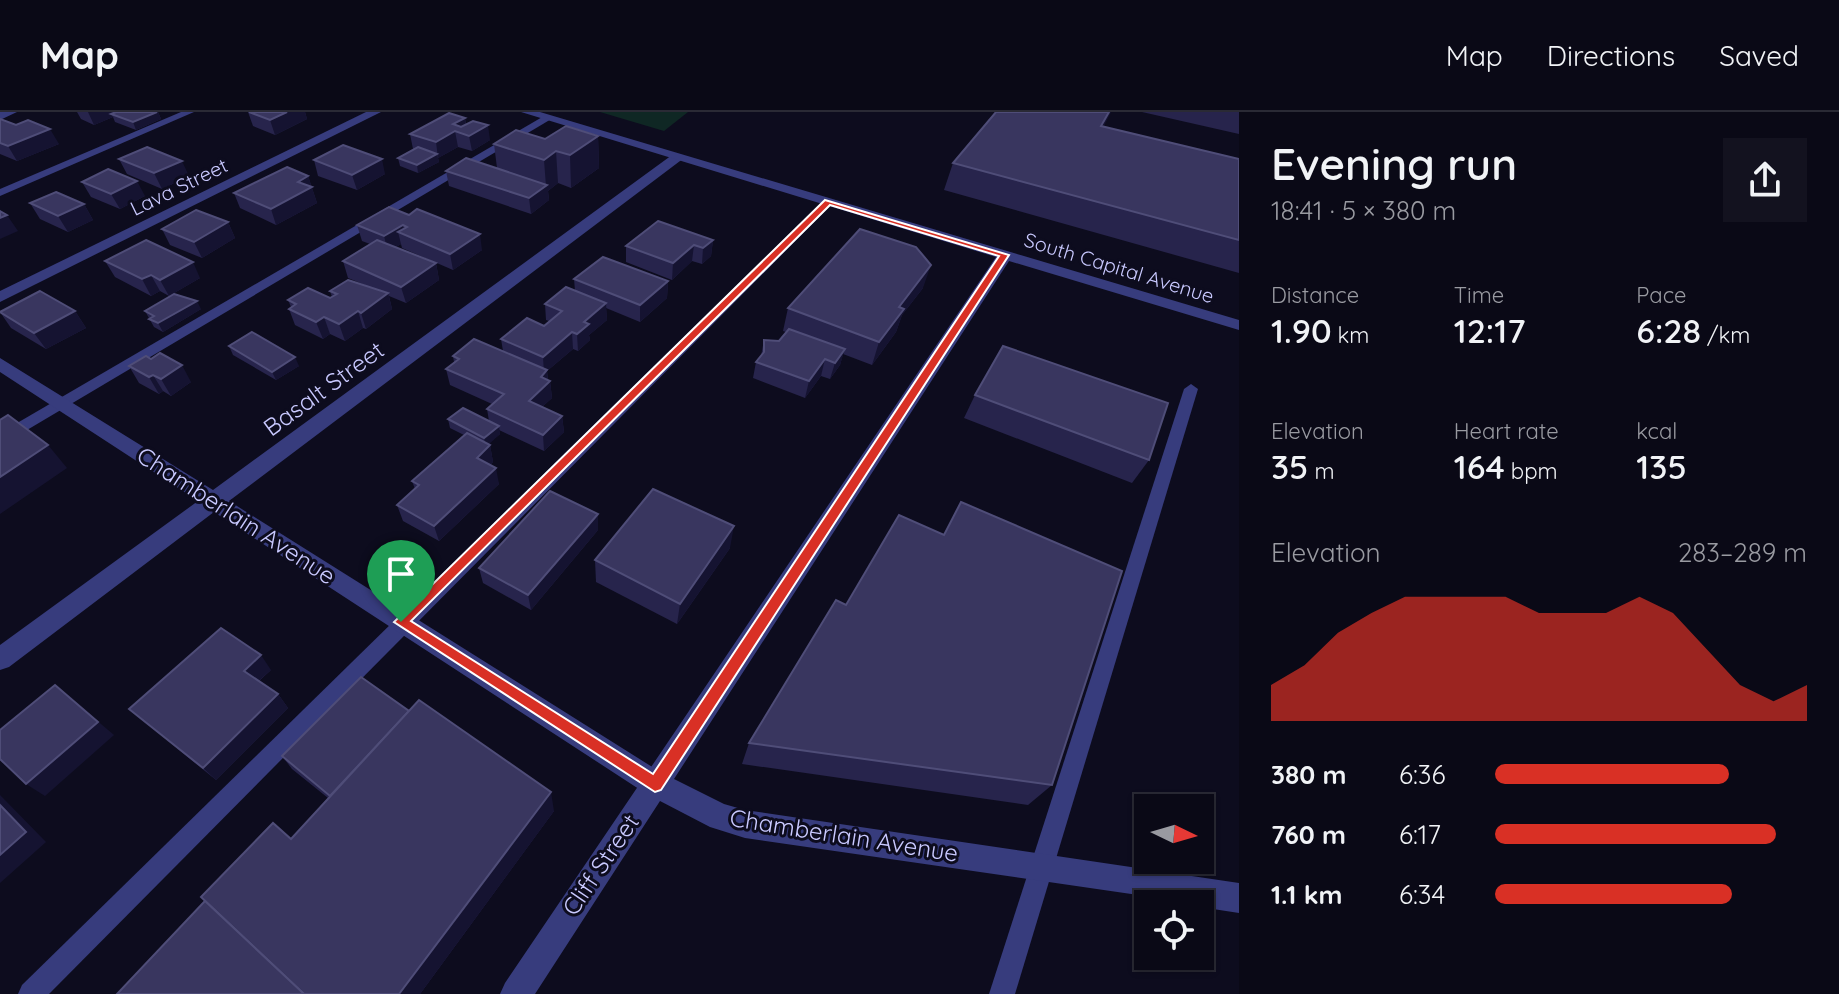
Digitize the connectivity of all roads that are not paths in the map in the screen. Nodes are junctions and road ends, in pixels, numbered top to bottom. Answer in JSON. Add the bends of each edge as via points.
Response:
{"nodes":[{"id":1,"x":11,"y":112,"type":"edge"},
{"id":2,"x":189,"y":112,"type":"edge"},
{"id":3,"x":375,"y":112,"type":"edge"},
{"id":4,"x":527,"y":112,"type":"edge"},
{"id":5,"x":0,"y":116,"type":"edge"},
{"id":6,"x":548,"y":118,"type":"junction"},
{"id":7,"x":677,"y":158,"type":"junction"},
{"id":8,"x":0,"y":193,"type":"edge"},
{"id":9,"x":828,"y":202,"type":"junction"},
{"id":10,"x":1005,"y":255,"type":"junction"},
{"id":11,"x":0,"y":297,"type":"edge"},
{"id":12,"x":1239,"y":325,"type":"edge"},
{"id":13,"x":0,"y":364,"type":"edge"},
{"id":14,"x":1191,"y":389,"type":"dead end"},
{"id":15,"x":62,"y":403,"type":"junction"},
{"id":16,"x":0,"y":440,"type":"edge"},
{"id":17,"x":213,"y":501,"type":"junction"},
{"id":18,"x":401,"y":622,"type":"junction"},
{"id":19,"x":0,"y":659,"type":"edge"},
{"id":20,"x":655,"y":784,"type":"junction"},
{"id":21,"x":1040,"y":866,"type":"junction"},
{"id":22,"x":1239,"y":898,"type":"edge"},
{"id":23,"x":31,"y":994,"type":"edge"},
{"id":24,"x":516,"y":994,"type":"edge"},
{"id":25,"x":1002,"y":994,"type":"edge"}],
"edges":[{"from":1,"to":5,"type":"street"},
{"from":2,"to":8,"type":"lane"},
{"from":3,"to":11,"type":"street","name":"Lava Street"},
{"from":4,"to":6,"type":"street","name":"South Capital Avenue"},
{"from":6,"to":7,"type":"street","name":"South Capital Avenue"},
{"from":6,"to":15,"type":"lane"},
{"from":7,"to":9,"type":"street","name":"South Capital Avenue"},
{"from":7,"to":17,"type":"street","name":"Basalt Street"},
{"from":9,"to":10,"type":"street","name":"South Capital Avenue"},
{"from":9,"to":18,"type":"lane"},
{"from":10,"to":12,"type":"street","name":"South Capital Avenue"},
{"from":10,"to":20,"type":"street","name":"Cliff Street"},
{"from":13,"to":15,"type":"street","name":"Chamberlain Avenue"},
{"from":14,"to":21,"type":"lane"},
{"from":15,"to":16,"type":"lane"},
{"from":15,"to":17,"type":"street","name":"Chamberlain Avenue"},
{"from":17,"to":18,"type":"street","name":"Chamberlain Avenue"},
{"from":17,"to":19,"type":"street","name":"Basalt Street"},
{"from":18,"to":20,"type":"street","name":"Chamberlain Avenue"},
{"from":18,"to":23,"type":"lane"},
{"from":20,"to":21,"type":"street","name":"Chamberlain Avenue","via":[[745,824]]},
{"from":20,"to":24,"type":"street","name":"Cliff Street"},
{"from":21,"to":22,"type":"street","name":"Chamberlain Avenue"},
{"from":21,"to":25,"type":"lane"}]}
